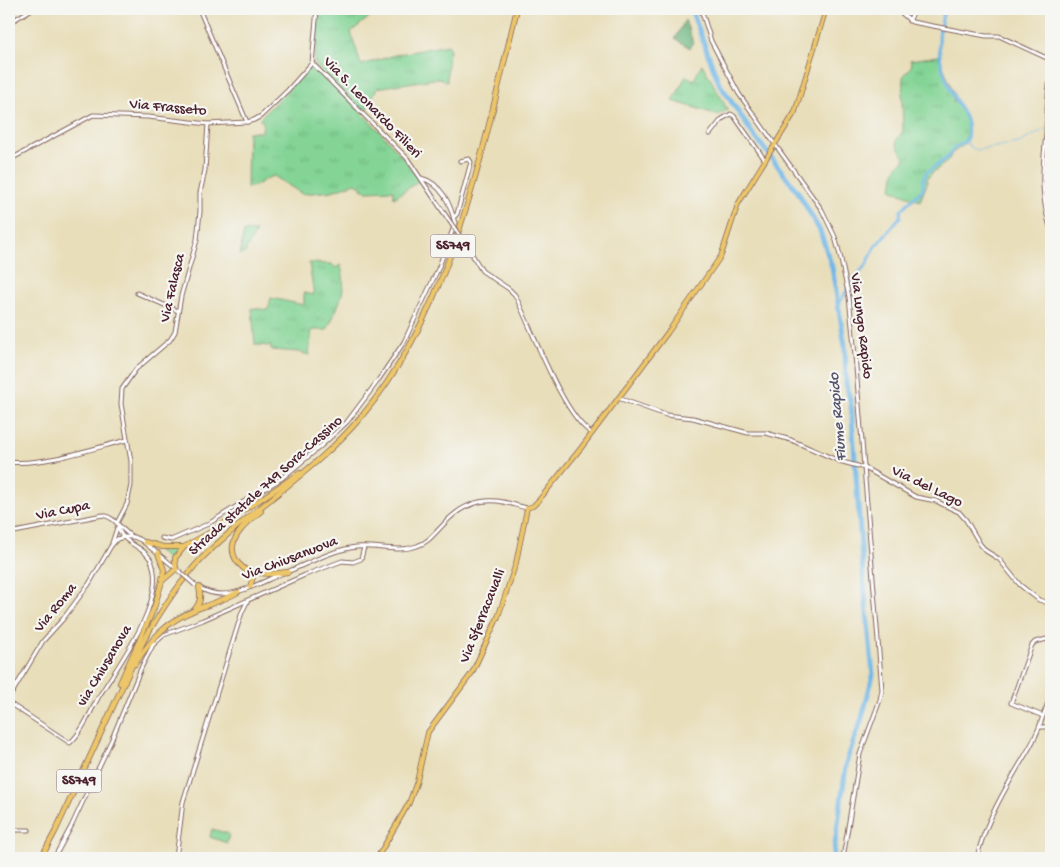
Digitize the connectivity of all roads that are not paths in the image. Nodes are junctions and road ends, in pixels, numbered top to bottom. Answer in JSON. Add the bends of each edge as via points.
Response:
{"nodes":[{"id":1,"x":32,"y":9,"type":"edge"},
{"id":2,"x":199,"y":9,"type":"edge"},
{"id":3,"x":316,"y":9,"type":"edge"},
{"id":4,"x":517,"y":9,"type":"edge"},
{"id":5,"x":701,"y":9,"type":"edge"},
{"id":6,"x":826,"y":9,"type":"edge"},
{"id":7,"x":897,"y":9,"type":"edge"},
{"id":8,"x":915,"y":9,"type":"edge"},
{"id":9,"x":910,"y":21,"type":"junction"},
{"id":10,"x":9,"y":23,"type":"edge"},
{"id":11,"x":1051,"y":60,"type":"edge"},
{"id":12,"x":312,"y":63,"type":"junction"},
{"id":13,"x":1051,"y":72,"type":"edge"},
{"id":14,"x":1051,"y":120,"type":"edge"},
{"id":15,"x":247,"y":122,"type":"junction"},
{"id":16,"x":1046,"y":123,"type":"junction"},
{"id":17,"x":208,"y":124,"type":"junction"},
{"id":18,"x":1051,"y":130,"type":"edge"},
{"id":19,"x":710,"y":134,"type":"dead end"},
{"id":20,"x":1046,"y":134,"type":"junction"},
{"id":21,"x":775,"y":146,"type":"junction"},
{"id":22,"x":766,"y":159,"type":"junction"},
{"id":23,"x":9,"y":160,"type":"edge"},
{"id":24,"x":460,"y":161,"type":"dead end"},
{"id":25,"x":421,"y":178,"type":"junction"},
{"id":26,"x":454,"y":217,"type":"junction"},
{"id":27,"x":1051,"y":231,"type":"edge"},
{"id":28,"x":137,"y":293,"type":"dead end"},
{"id":29,"x":178,"y":311,"type":"junction"},
{"id":30,"x":618,"y":398,"type":"junction"},
{"id":31,"x":592,"y":433,"type":"junction"},
{"id":32,"x":127,"y":440,"type":"junction"},
{"id":33,"x":325,"y":454,"type":"junction"},
{"id":34,"x":9,"y":462,"type":"edge"},
{"id":35,"x":863,"y":467,"type":"junction"},
{"id":36,"x":296,"y":480,"type":"junction"},
{"id":37,"x":527,"y":508,"type":"junction"},
{"id":38,"x":118,"y":524,"type":"junction"},
{"id":39,"x":9,"y":533,"type":"edge"},
{"id":40,"x":124,"y":537,"type":"junction"},
{"id":41,"x":134,"y":537,"type":"junction"},
{"id":42,"x":162,"y":538,"type":"dead end"},
{"id":43,"x":145,"y":542,"type":"junction"},
{"id":44,"x":111,"y":546,"type":"junction"},
{"id":45,"x":184,"y":547,"type":"junction"},
{"id":46,"x":364,"y":547,"type":"junction"},
{"id":47,"x":158,"y":553,"type":"junction"},
{"id":48,"x":178,"y":570,"type":"junction"},
{"id":49,"x":250,"y":572,"type":"junction"},
{"id":50,"x":288,"y":572,"type":"junction"},
{"id":51,"x":162,"y":581,"type":"junction"},
{"id":52,"x":197,"y":586,"type":"junction"},
{"id":53,"x":250,"y":587,"type":"junction"},
{"id":54,"x":238,"y":592,"type":"junction"},
{"id":55,"x":248,"y":600,"type":"junction"},
{"id":56,"x":1051,"y":604,"type":"edge"},
{"id":57,"x":194,"y":610,"type":"junction"},
{"id":58,"x":1051,"y":638,"type":"edge"},
{"id":59,"x":1051,"y":695,"type":"edge"},
{"id":60,"x":9,"y":698,"type":"edge"},
{"id":61,"x":114,"y":702,"type":"junction"},
{"id":62,"x":9,"y":703,"type":"edge"},
{"id":63,"x":1043,"y":716,"type":"junction"},
{"id":64,"x":1040,"y":727,"type":"junction"},
{"id":65,"x":1051,"y":727,"type":"edge"},
{"id":66,"x":9,"y":830,"type":"edge"},
{"id":67,"x":29,"y":830,"type":"dead end"},
{"id":68,"x":40,"y":858,"type":"edge"},
{"id":69,"x":54,"y":858,"type":"edge"},
{"id":70,"x":176,"y":858,"type":"edge"},
{"id":71,"x":377,"y":858,"type":"edge"},
{"id":72,"x":843,"y":858,"type":"edge"},
{"id":73,"x":977,"y":858,"type":"edge"}],
"edges":[{"from":1,"to":10,"type":"street"},
{"from":2,"to":15,"type":"street"},
{"from":3,"to":12,"type":"street","name":"Via S. Leonardo Filieri"},
{"from":4,"to":33,"type":"highway","name":"Strada statale 749 Sora-Cassino","number":"SS749","via":[[464,215],[428,308],[379,394]]},
{"from":5,"to":21,"type":"street","name":"Via Lungo Rapido","via":[[711,42],[730,79]]},
{"from":6,"to":21,"type":"main road","via":[[795,112]]},
{"from":7,"to":9,"type":"street"},
{"from":8,"to":9,"type":"street"},
{"from":9,"to":11,"type":"street","via":[[999,36]]},
{"from":12,"to":15,"type":"street","name":"Via Frasseto","via":[[261,116]]},
{"from":12,"to":25,"type":"street","name":"Via S. Leonardo Filieri","via":[[408,158]]},
{"from":13,"to":16,"type":"street"},
{"from":14,"to":16,"type":"street"},
{"from":15,"to":17,"type":"street","name":"Via Frasseto"},
{"from":16,"to":20,"type":"street"},
{"from":17,"to":23,"type":"street","name":"Via Frasseto","via":[[93,115]]},
{"from":17,"to":29,"type":"street","name":"Via Falasca","via":[[197,240]]},
{"from":18,"to":20,"type":"street"},
{"from":19,"to":22,"type":"street","via":[[722,119],[731,114]]},
{"from":20,"to":27,"type":"street","via":[[1043,202]]},
{"from":21,"to":22,"type":"main road"},
{"from":21,"to":35,"type":"street","name":"Via Lungo Rapido","via":[[822,210],[835,237],[848,297]]},
{"from":22,"to":30,"type":"main road","via":[[738,204],[721,256]]},
{"from":24,"to":26,"type":"street","via":[[471,162]]},
{"from":25,"to":26,"type":"street","via":[[428,179],[443,193]]},
{"from":25,"to":31,"type":"street","name":"Via S. Leonardo Filieri","bridge":true,"via":[[482,271],[515,295],[559,392],[584,428]]},
{"from":26,"to":42,"type":"street","via":[[452,234],[404,342],[346,422],[288,473],[208,524],[172,540]]},
{"from":28,"to":29,"type":"street"},
{"from":29,"to":32,"type":"street","name":"Via Falasca","via":[[175,332],[170,340],[136,369],[122,389]]},
{"from":30,"to":31,"type":"main road"},
{"from":30,"to":35,"type":"street","name":"Via del Lago","via":[[666,414],[791,440],[839,461]]},
{"from":31,"to":37,"type":"main road","via":[[539,500]]},
{"from":32,"to":34,"type":"street","via":[[23,464]]},
{"from":32,"to":38,"type":"street","name":"Via Falasca","via":[[131,485]]},
{"from":33,"to":36,"type":"highway","name":"Strada statale 749 Sora-Cassino","number":"SS749"},
{"from":33,"to":45,"type":"highway"},
{"from":35,"to":56,"type":"street","name":"Via del Lago","via":[[916,497],[936,501],[959,512],[986,551],[999,560],[1020,585],[1039,600]]},
{"from":35,"to":72,"type":"street","name":"Via Lungo Rapido","via":[[882,690],[860,754]]},
{"from":36,"to":49,"type":"highway","via":[[242,526],[236,536],[233,547],[236,562]]},
{"from":36,"to":61,"type":"highway","name":"Strada statale 749 Sora-Cassino","number":"SS749","via":[[222,539],[178,586],[158,614]]},
{"from":37,"to":46,"type":"street","name":"Via Chiusanuova","via":[[485,501],[455,512],[420,545],[395,549]]},
{"from":37,"to":71,"type":"main road","name":"Via Sferracavalli","via":[[516,563],[498,617],[472,673],[428,732],[409,804]]},
{"from":38,"to":39,"type":"street","name":"Via Cupa","via":[[108,516],[98,516]]},
{"from":38,"to":40,"type":"street","via":[[119,533]]},
{"from":38,"to":41,"type":"street"},
{"from":38,"to":44,"type":"street","name":"Via Falasca"},
{"from":40,"to":41,"type":"street"},
{"from":40,"to":44,"type":"street","name":"Via Roma"},
{"from":40,"to":62,"type":"street","name":"via Chiusanova","via":[[144,551],[152,563],[154,576],[149,608],[137,635],[72,741],[68,743]]},
{"from":41,"to":43,"type":"street","name":"Via Chiusanuova"},
{"from":43,"to":45,"type":"highway","via":[[163,547]]},
{"from":43,"to":47,"type":"street","name":"Via Chiusanuova"},
{"from":44,"to":60,"type":"street","name":"Via Roma","via":[[89,584],[43,641]]},
{"from":45,"to":48,"type":"highway","via":[[175,558]]},
{"from":46,"to":50,"type":"street","name":"Via Chiusanuova","via":[[343,550]]},
{"from":46,"to":55,"type":"street","via":[[361,559],[336,563]]},
{"from":47,"to":48,"type":"street","name":"Via Chiusanuova"},
{"from":47,"to":51,"type":"highway","via":[[164,570]]},
{"from":48,"to":51,"type":"highway"},
{"from":48,"to":52,"type":"street","name":"Via Chiusanuova","bridge":true},
{"from":49,"to":50,"type":"highway"},
{"from":49,"to":53,"type":"highway","via":[[253,576]]},
{"from":50,"to":53,"type":"street","name":"Via Chiusanuova"},
{"from":51,"to":61,"type":"highway","via":[[154,608],[123,674]]},
{"from":52,"to":54,"type":"street","name":"Via Chiusanuova","via":[[216,594]]},
{"from":52,"to":57,"type":"highway","via":[[201,595]]},
{"from":53,"to":54,"type":"street","name":"Via Chiusanuova"},
{"from":54,"to":57,"type":"highway"},
{"from":55,"to":69,"type":"street","via":[[164,635],[154,645]]},
{"from":55,"to":70,"type":"street","via":[[183,802]]},
{"from":57,"to":61,"type":"highway","via":[[170,622],[152,640]]},
{"from":58,"to":63,"type":"street","via":[[1032,645],[1011,703]]},
{"from":59,"to":63,"type":"street"},
{"from":61,"to":68,"type":"highway","name":"Strada statale 749 Sora-Cassino","number":"SS749","via":[[85,769]]},
{"from":63,"to":64,"type":"street"},
{"from":64,"to":65,"type":"street"},
{"from":64,"to":73,"type":"street","via":[[988,826]]},
{"from":66,"to":67,"type":"street"}]}
